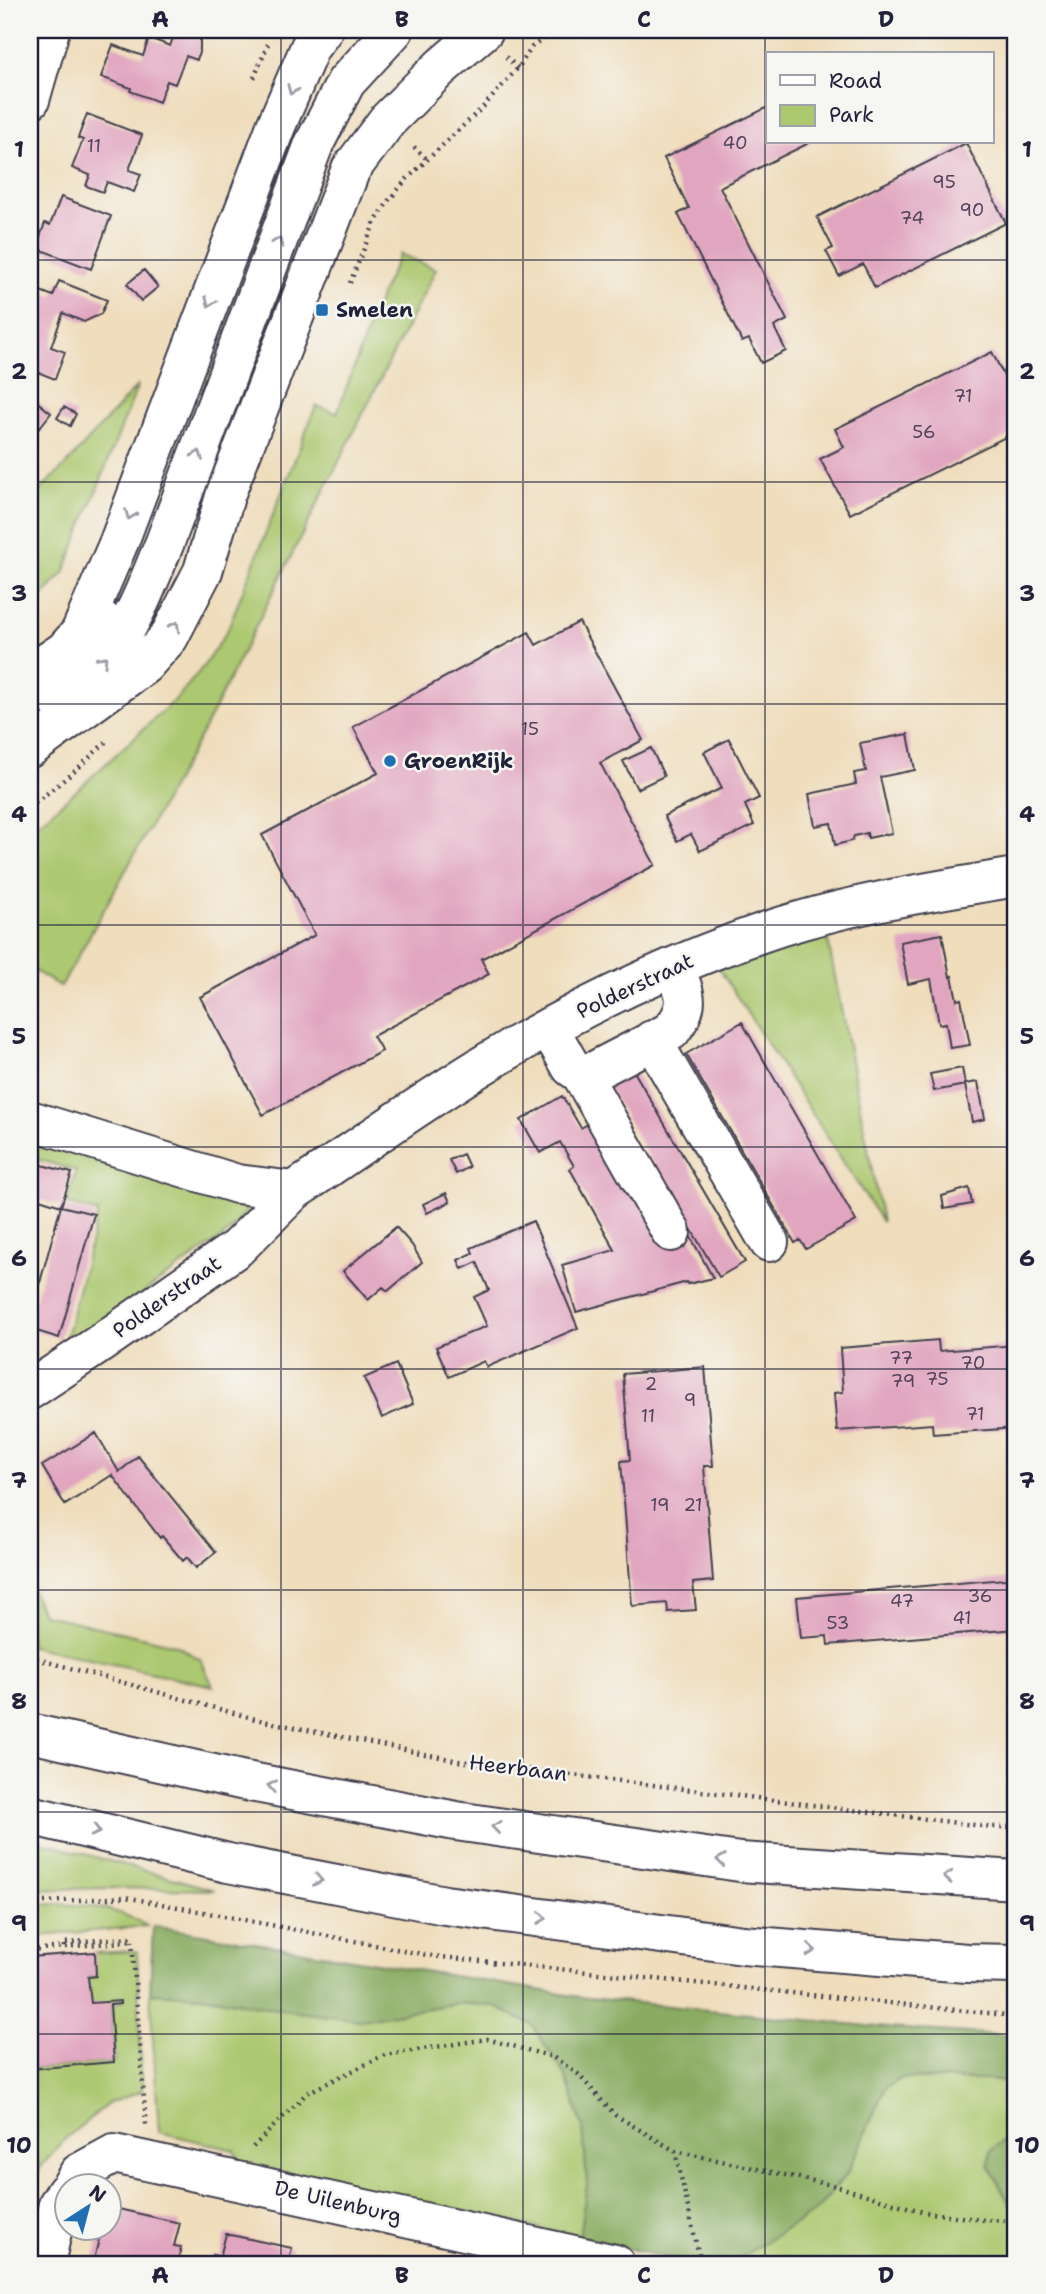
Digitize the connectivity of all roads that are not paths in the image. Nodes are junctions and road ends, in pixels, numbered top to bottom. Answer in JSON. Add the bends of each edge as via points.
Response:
{"nodes":[{"id":1,"x":50,"y":30,"type":"edge"},
{"id":2,"x":323,"y":30,"type":"edge"},
{"id":3,"x":484,"y":30,"type":"edge"},
{"id":4,"x":373,"y":37,"type":"edge"},
{"id":5,"x":30,"y":100,"type":"edge"},
{"id":6,"x":226,"y":493,"type":"junction"},
{"id":7,"x":143,"y":595,"type":"junction"},
{"id":8,"x":80,"y":633,"type":"junction"},
{"id":9,"x":30,"y":674,"type":"edge"},
{"id":10,"x":30,"y":717,"type":"edge"},
{"id":11,"x":30,"y":748,"type":"edge"},
{"id":12,"x":1016,"y":877,"type":"edge"},
{"id":13,"x":674,"y":967,"type":"junction"},
{"id":14,"x":549,"y":1028,"type":"junction"},
{"id":15,"x":652,"y":1040,"type":"junction"},
{"id":16,"x":581,"y":1074,"type":"junction"},
{"id":17,"x":30,"y":1120,"type":"edge"},
{"id":18,"x":293,"y":1191,"type":"junction"},
{"id":19,"x":671,"y":1232,"type":"dead end"},
{"id":20,"x":769,"y":1242,"type":"dead end"},
{"id":21,"x":30,"y":1390,"type":"edge"},
{"id":22,"x":30,"y":1733,"type":"edge"},
{"id":23,"x":30,"y":1815,"type":"edge"},
{"id":24,"x":1016,"y":1880,"type":"edge"},
{"id":25,"x":1016,"y":1964,"type":"edge"},
{"id":26,"x":81,"y":2172,"type":"edge"},
{"id":27,"x":52,"y":2232,"type":"edge"},
{"id":28,"x":45,"y":2264,"type":"edge"},
{"id":29,"x":615,"y":2264,"type":"edge"}],
"edges":[{"from":1,"to":5,"type":"street"},
{"from":2,"to":8,"type":"street","one_way":true,"via":[[310,47],[276,126],[119,542]]},
{"from":3,"to":6,"type":"street","via":[[387,121],[351,169]]},
{"from":7,"to":4,"type":"street","one_way":true,"via":[[314,144]]},
{"from":6,"to":7,"type":"street","via":[[188,548]]},
{"from":11,"to":6,"type":"street","one_way":true,"via":[[144,665],[169,637],[203,571]]},
{"from":7,"to":8,"type":"street"},
{"from":10,"to":7,"type":"street","one_way":true,"via":[[83,680],[112,650]]},
{"from":8,"to":9,"type":"street","via":[[64,651]]},
{"from":12,"to":13,"type":"street","name":"Polderstraat","via":[[848,907]]},
{"from":13,"to":14,"type":"street","name":"Polderstraat"},
{"from":13,"to":15,"type":"street","via":[[684,990],[684,1011],[671,1031]]},
{"from":14,"to":16,"type":"street","via":[[571,1067]]},
{"from":14,"to":18,"type":"street","name":"Polderstraat","via":[[489,1061]]},
{"from":15,"to":16,"type":"street"},
{"from":15,"to":20,"type":"street"},
{"from":16,"to":19,"type":"street"},
{"from":17,"to":18,"type":"street","via":[[237,1184]]},
{"from":18,"to":21,"type":"street","name":"Polderstraat","via":[[237,1248]]},
{"from":24,"to":22,"type":"street","one_way":true,"via":[[740,1862],[456,1821],[245,1781]]},
{"from":23,"to":25,"type":"street","one_way":true,"via":[[228,1863],[445,1905],[743,1945]]},
{"from":26,"to":29,"type":"street","name":"De Uilenburg","via":[[114,2154],[149,2160]]},
{"from":27,"to":28,"type":"street"}]}
